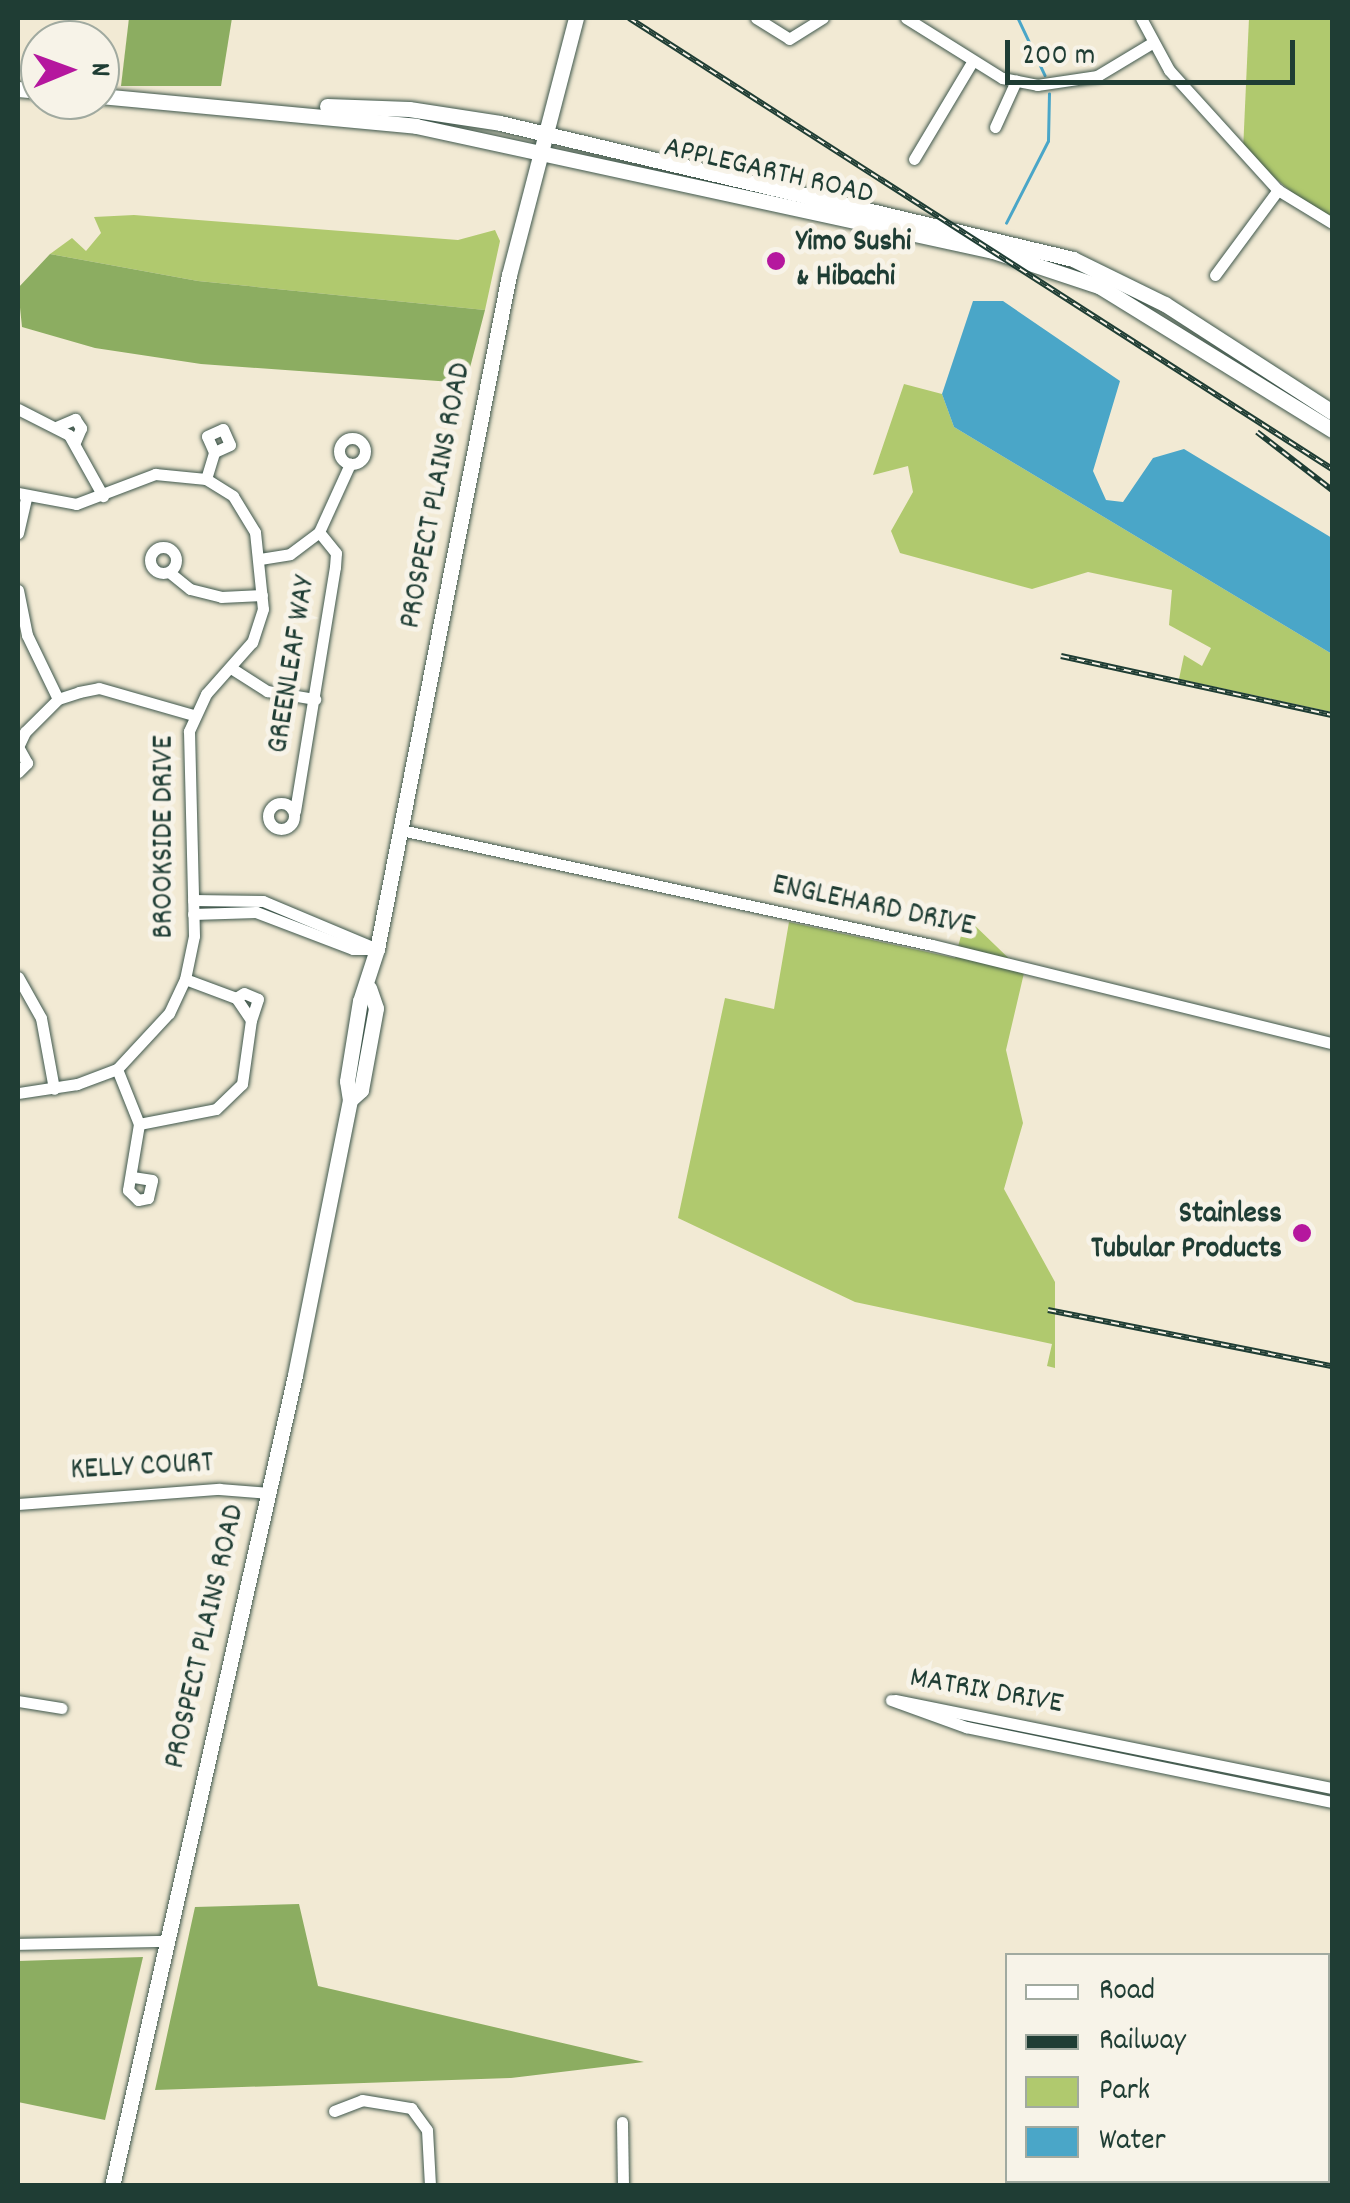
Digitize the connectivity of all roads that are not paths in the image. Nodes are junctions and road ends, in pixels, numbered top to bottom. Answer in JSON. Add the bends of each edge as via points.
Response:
{"nodes":[{"id":1,"x":576,"y":18,"type":"edge"},
{"id":2,"x":756,"y":18,"type":"edge"},
{"id":3,"x":823,"y":18,"type":"edge"},
{"id":4,"x":906,"y":18,"type":"edge"},
{"id":5,"x":1141,"y":18,"type":"edge"},
{"id":6,"x":1152,"y":43,"type":"junction"},
{"id":7,"x":972,"y":62,"type":"junction"},
{"id":8,"x":1016,"y":81,"type":"junction"},
{"id":9,"x":120,"y":98,"type":"edge"},
{"id":10,"x":994,"y":127,"type":"dead end"},
{"id":11,"x":543,"y":142,"type":"junction"},
{"id":12,"x":914,"y":159,"type":"dead end"},
{"id":13,"x":1278,"y":190,"type":"junction"},
{"id":14,"x":1332,"y":223,"type":"edge"},
{"id":15,"x":1215,"y":275,"type":"dead end"},
{"id":16,"x":18,"y":409,"type":"edge"},
{"id":17,"x":1332,"y":412,"type":"edge"},
{"id":18,"x":1332,"y":430,"type":"edge"},
{"id":19,"x":214,"y":452,"type":"dead end"},
{"id":20,"x":350,"y":464,"type":"dead end"},
{"id":21,"x":206,"y":479,"type":"junction"},
{"id":22,"x":22,"y":495,"type":"edge"},
{"id":23,"x":103,"y":496,"type":"junction"},
{"id":24,"x":319,"y":532,"type":"junction"},
{"id":25,"x":18,"y":533,"type":"edge"},
{"id":26,"x":260,"y":560,"type":"junction"},
{"id":27,"x":170,"y":572,"type":"dead end"},
{"id":28,"x":18,"y":590,"type":"edge"},
{"id":29,"x":262,"y":595,"type":"junction"},
{"id":30,"x":232,"y":668,"type":"junction"},
{"id":31,"x":58,"y":699,"type":"junction"},
{"id":32,"x":315,"y":699,"type":"junction"},
{"id":33,"x":193,"y":715,"type":"junction"},
{"id":34,"x":18,"y":772,"type":"edge"},
{"id":35,"x":295,"y":812,"type":"dead end"},
{"id":36,"x":401,"y":830,"type":"junction"},
{"id":37,"x":193,"y":907,"type":"junction"},
{"id":38,"x":377,"y":949,"type":"junction"},
{"id":39,"x":18,"y":978,"type":"edge"},
{"id":40,"x":185,"y":979,"type":"junction"},
{"id":41,"x":1332,"y":1043,"type":"edge"},
{"id":42,"x":117,"y":1069,"type":"junction"},
{"id":43,"x":54,"y":1089,"type":"junction"},
{"id":44,"x":18,"y":1093,"type":"edge"},
{"id":45,"x":138,"y":1124,"type":"junction"},
{"id":46,"x":132,"y":1177,"type":"dead end"},
{"id":47,"x":270,"y":1493,"type":"junction"},
{"id":48,"x":18,"y":1504,"type":"edge"},
{"id":49,"x":18,"y":1700,"type":"edge"},
{"id":50,"x":61,"y":1708,"type":"dead end"},
{"id":51,"x":1332,"y":1788,"type":"edge"},
{"id":52,"x":1332,"y":1802,"type":"edge"},
{"id":53,"x":163,"y":1941,"type":"junction"},
{"id":54,"x":18,"y":1944,"type":"edge"},
{"id":55,"x":334,"y":2112,"type":"dead end"},
{"id":56,"x":622,"y":2122,"type":"dead end"},
{"id":57,"x":112,"y":2186,"type":"edge"},
{"id":58,"x":430,"y":2186,"type":"edge"},
{"id":59,"x":623,"y":2186,"type":"edge"}],
"edges":[{"from":1,"to":11,"type":"street","name":"PROSPECT PLAINS ROAD"},
{"from":2,"to":3,"type":"street","via":[[789,40]]},
{"from":4,"to":7,"type":"street"},
{"from":5,"to":6,"type":"street"},
{"from":6,"to":8,"type":"street","via":[[1132,60],[1074,83]]},
{"from":6,"to":13,"type":"street"},
{"from":7,"to":8,"type":"street"},
{"from":7,"to":12,"type":"street"},
{"from":8,"to":10,"type":"street"},
{"from":9,"to":11,"type":"street","name":"APPLEGARTH ROAD"},
{"from":11,"to":17,"type":"street","name":"APPLEGARTH ROAD","via":[[1073,259],[1166,304]]},
{"from":11,"to":18,"type":"street","name":"APPLEGARTH ROAD","via":[[994,251],[1100,286]]},
{"from":11,"to":36,"type":"street","name":"PROSPECT PLAINS ROAD","via":[[509,275]]},
{"from":13,"to":14,"type":"street"},
{"from":13,"to":15,"type":"street"},
{"from":16,"to":23,"type":"street","via":[[75,442]]},
{"from":19,"to":21,"type":"street"},
{"from":20,"to":24,"type":"street"},
{"from":21,"to":23,"type":"street","via":[[155,474]]},
{"from":21,"to":26,"type":"street","name":"BROOKSIDE DRIVE","via":[[241,506]]},
{"from":22,"to":23,"type":"street","via":[[63,505]]},
{"from":22,"to":25,"type":"street"},
{"from":24,"to":26,"type":"street","via":[[290,554]]},
{"from":24,"to":32,"type":"street","name":"GREENLEAF WAY","via":[[336,553]]},
{"from":26,"to":29,"type":"street","name":"BROOKSIDE DRIVE"},
{"from":27,"to":29,"type":"street","via":[[190,589],[221,597]]},
{"from":28,"to":31,"type":"street","via":[[27,635]]},
{"from":29,"to":30,"type":"street","name":"BROOKSIDE DRIVE","via":[[258,630]]},
{"from":30,"to":32,"type":"street","via":[[267,691]]},
{"from":30,"to":33,"type":"street","name":"BROOKSIDE DRIVE"},
{"from":31,"to":33,"type":"street","via":[[99,688]]},
{"from":31,"to":34,"type":"street","via":[[25,732],[18,747],[28,762]]},
{"from":32,"to":35,"type":"street","name":"GREENLEAF WAY"},
{"from":33,"to":37,"type":"street","name":"BROOKSIDE DRIVE"},
{"from":36,"to":38,"type":"street","name":"PROSPECT PLAINS ROAD"},
{"from":36,"to":41,"type":"street","name":"ENGLEHARD DRIVE","via":[[932,945]]},
{"from":37,"to":38,"type":"street","via":[[256,912],[354,949]]},
{"from":37,"to":40,"type":"street","name":"BROOKSIDE DRIVE"},
{"from":38,"to":47,"type":"street","name":"PROSPECT PLAINS ROAD","via":[[369,988],[376,1008],[361,1090],[350,1100]]},
{"from":39,"to":43,"type":"street","via":[[42,1018]]},
{"from":40,"to":42,"type":"street","name":"BROOKSIDE DRIVE","via":[[168,1014]]},
{"from":40,"to":45,"type":"street","via":[[236,998],[251,1020],[242,1084],[227,1103]]},
{"from":42,"to":43,"type":"street","name":"BROOKSIDE DRIVE"},
{"from":42,"to":45,"type":"street"},
{"from":43,"to":44,"type":"street","name":"BROOKSIDE DRIVE"},
{"from":45,"to":46,"type":"street"},
{"from":47,"to":48,"type":"street","name":"KELLY COURT","via":[[219,1489]]},
{"from":47,"to":53,"type":"street","name":"PROSPECT PLAINS ROAD"},
{"from":49,"to":50,"type":"street"},
{"from":51,"to":52,"type":"street","name":"MATRIX DRIVE","via":[[891,1700],[966,1726]]},
{"from":53,"to":54,"type":"street"},
{"from":53,"to":57,"type":"street","name":"PROSPECT PLAINS ROAD"},
{"from":55,"to":58,"type":"street","via":[[362,2100],[411,2108],[427,2130]]},
{"from":56,"to":59,"type":"street"}]}
